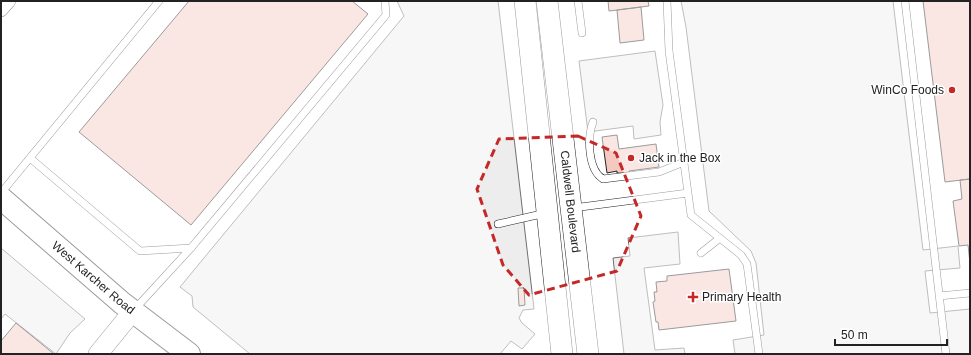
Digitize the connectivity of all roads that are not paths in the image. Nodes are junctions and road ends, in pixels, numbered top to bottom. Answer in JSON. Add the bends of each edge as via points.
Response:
{"nodes":[{"id":1,"x":8,"y":1,"type":"edge"},
{"id":2,"x":159,"y":1,"type":"edge"},
{"id":3,"x":385,"y":1,"type":"edge"},
{"id":4,"x":526,"y":1,"type":"edge"},
{"id":5,"x":547,"y":1,"type":"edge"},
{"id":6,"x":578,"y":1,"type":"edge"},
{"id":7,"x":667,"y":1,"type":"edge"},
{"id":8,"x":904,"y":1,"type":"edge"},
{"id":9,"x":1,"y":10,"type":"edge"},
{"id":10,"x":582,"y":33,"type":"dead end"},
{"id":11,"x":593,"y":122,"type":"dead end"},
{"id":12,"x":30,"y":158,"type":"junction"},
{"id":13,"x":684,"y":162,"type":"junction"},
{"id":14,"x":688,"y":193,"type":"junction"},
{"id":15,"x":1,"y":194,"type":"edge"},
{"id":16,"x":1,"y":198,"type":"edge"},
{"id":17,"x":572,"y":208,"type":"junction"},
{"id":18,"x":548,"y":212,"type":"junction"},
{"id":19,"x":498,"y":224,"type":"dead end"},
{"id":20,"x":720,"y":238,"type":"junction"},
{"id":21,"x":191,"y":248,"type":"junction"},
{"id":22,"x":701,"y":253,"type":"dead end"},
{"id":23,"x":970,"y":292,"type":"edge"},
{"id":24,"x":939,"y":296,"type":"junction"},
{"id":25,"x":133,"y":311,"type":"junction"},
{"id":26,"x":98,"y":354,"type":"edge"},
{"id":27,"x":189,"y":354,"type":"edge"},
{"id":28,"x":562,"y":354,"type":"edge"},
{"id":29,"x":588,"y":354,"type":"edge"},
{"id":30,"x":759,"y":354,"type":"edge"},
{"id":31,"x":946,"y":354,"type":"edge"}],
"edges":[{"from":1,"to":9,"type":"street"},
{"from":2,"to":12,"type":"lane"},
{"from":3,"to":21,"type":"lane","via":[[386,16]]},
{"from":4,"to":18,"type":"main road","name":"Caldwell Boulevard"},
{"from":5,"to":17,"type":"main road","name":"Caldwell Boulevard"},
{"from":6,"to":10,"type":"lane"},
{"from":7,"to":13,"type":"lane","via":[[669,52]]},
{"from":8,"to":24,"type":"lane"},
{"from":11,"to":13,"type":"lane","via":[[589,133],[593,169],[603,179],[659,172]]},
{"from":12,"to":15,"type":"lane"},
{"from":12,"to":21,"type":"lane","via":[[140,251]]},
{"from":13,"to":14,"type":"lane"},
{"from":14,"to":17,"type":"lane"},
{"from":14,"to":20,"type":"lane","via":[[691,215]]},
{"from":16,"to":25,"type":"highway","name":"West Karcher Road"},
{"from":17,"to":29,"type":"main road","name":"Caldwell Boulevard"},
{"from":18,"to":19,"type":"lane"},
{"from":18,"to":28,"type":"main road","name":"Caldwell Boulevard"},
{"from":20,"to":22,"type":"lane"},
{"from":20,"to":30,"type":"lane","via":[[747,264]]},
{"from":21,"to":25,"type":"lane"},
{"from":23,"to":24,"type":"lane"},
{"from":24,"to":31,"type":"lane"},
{"from":25,"to":26,"type":"street"},
{"from":25,"to":27,"type":"highway","name":"West Karcher Road"}]}
